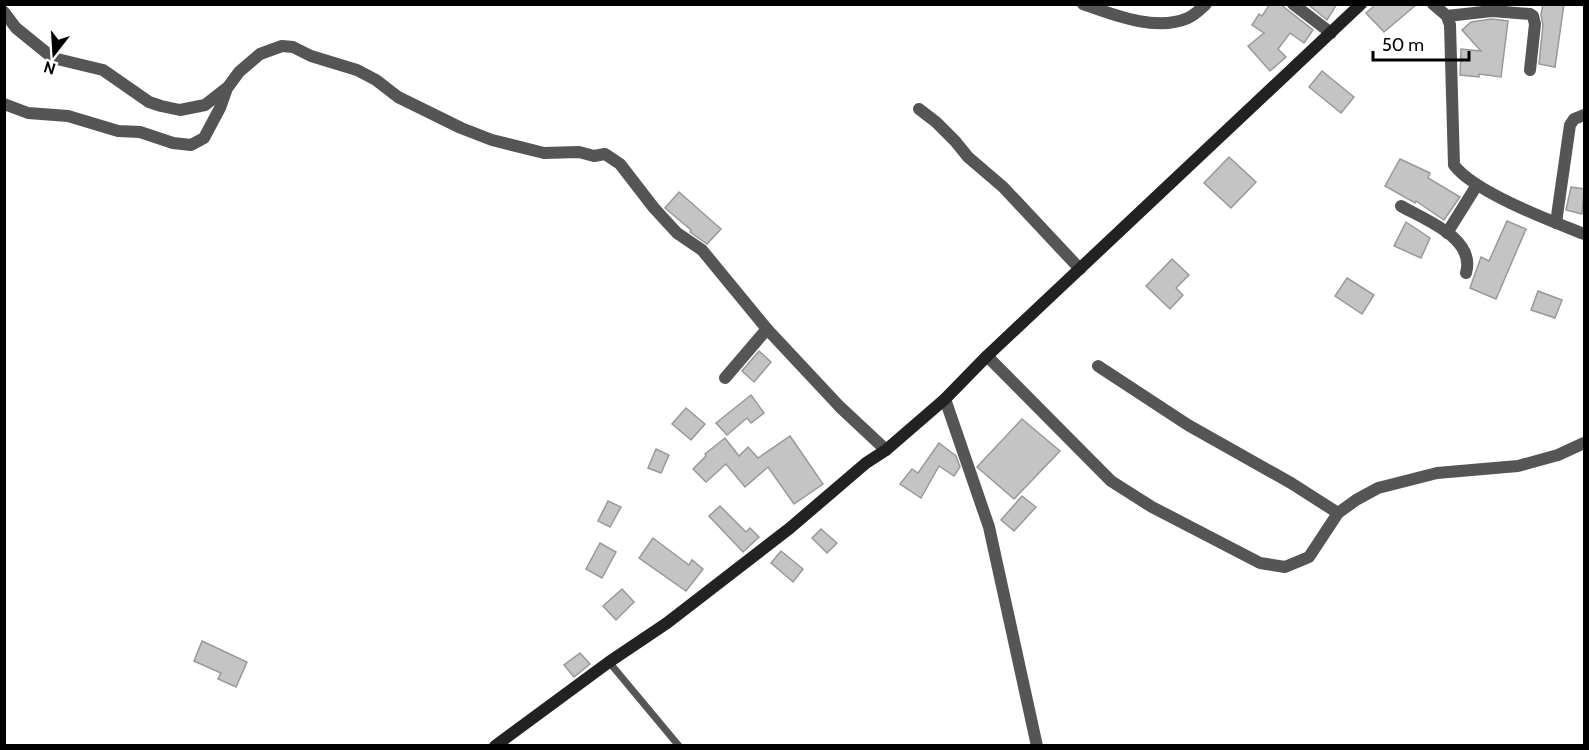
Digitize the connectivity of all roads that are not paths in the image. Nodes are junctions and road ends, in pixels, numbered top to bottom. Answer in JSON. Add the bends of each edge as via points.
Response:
{"nodes":[{"id":1,"x":1083,"y":4,"type":"edge"},
{"id":2,"x":1206,"y":4,"type":"edge"},
{"id":3,"x":1293,"y":4,"type":"edge"},
{"id":4,"x":1360,"y":4,"type":"edge"},
{"id":5,"x":1433,"y":4,"type":"edge"},
{"id":6,"x":4,"y":12,"type":"edge"},
{"id":7,"x":1448,"y":16,"type":"junction"},
{"id":8,"x":1331,"y":33,"type":"junction"},
{"id":9,"x":1530,"y":70,"type":"dead end"},
{"id":10,"x":228,"y":87,"type":"junction"},
{"id":11,"x":4,"y":104,"type":"edge"},
{"id":12,"x":919,"y":109,"type":"dead end"},
{"id":13,"x":1584,"y":115,"type":"edge"},
{"id":14,"x":1477,"y":185,"type":"junction"},
{"id":15,"x":1401,"y":206,"type":"dead end"},
{"id":16,"x":1556,"y":223,"type":"junction"},
{"id":17,"x":1447,"y":233,"type":"junction"},
{"id":18,"x":1584,"y":234,"type":"edge"},
{"id":19,"x":1080,"y":269,"type":"junction"},
{"id":20,"x":1466,"y":273,"type":"dead end"},
{"id":21,"x":767,"y":329,"type":"junction"},
{"id":22,"x":987,"y":356,"type":"junction"},
{"id":23,"x":1098,"y":366,"type":"dead end"},
{"id":24,"x":725,"y":378,"type":"dead end"},
{"id":25,"x":945,"y":399,"type":"junction"},
{"id":26,"x":1584,"y":443,"type":"edge"},
{"id":27,"x":886,"y":450,"type":"junction"},
{"id":28,"x":1338,"y":513,"type":"junction"},
{"id":29,"x":609,"y":662,"type":"junction"},
{"id":30,"x":495,"y":746,"type":"edge"},
{"id":31,"x":679,"y":746,"type":"edge"},
{"id":32,"x":1037,"y":746,"type":"edge"}],
"edges":[{"from":1,"to":2,"type":"street","via":[[1116,16],[1155,22],[1189,18]]},
{"from":3,"to":8,"type":"street"},
{"from":4,"to":8,"type":"street"},
{"from":5,"to":7,"type":"street"},
{"from":6,"to":10,"type":"street","via":[[16,28],[53,58],[103,70],[149,102],[180,110],[205,105]]},
{"from":7,"to":9,"type":"street","via":[[1492,11],[1530,14],[1535,24]]},
{"from":7,"to":14,"type":"street","via":[[1454,165]]},
{"from":8,"to":19,"type":"street"},
{"from":10,"to":11,"type":"street","via":[[204,138],[191,145],[140,132],[118,132],[68,116],[28,113]]},
{"from":10,"to":21,"type":"street","via":[[260,54],[282,46],[293,47],[357,70],[398,98],[492,140],[544,153],[605,154],[620,164],[677,233],[702,250]]},
{"from":12,"to":19,"type":"street","via":[[1003,187]]},
{"from":13,"to":16,"type":"street","via":[[1570,125]]},
{"from":14,"to":16,"type":"street"},
{"from":14,"to":17,"type":"street"},
{"from":15,"to":17,"type":"street"},
{"from":16,"to":18,"type":"street"},
{"from":17,"to":20,"type":"street","via":[[1464,249],[1468,258]]},
{"from":19,"to":22,"type":"street"},
{"from":21,"to":24,"type":"street"},
{"from":21,"to":27,"type":"street"},
{"from":22,"to":25,"type":"street"},
{"from":22,"to":28,"type":"street","via":[[1111,481],[1152,507],[1260,563],[1285,567],[1309,557]]},
{"from":23,"to":28,"type":"street","via":[[1188,425]]},
{"from":25,"to":27,"type":"street"},
{"from":25,"to":32,"type":"street","via":[[989,527]]},
{"from":26,"to":28,"type":"street","via":[[1518,466],[1437,472],[1378,488]]},
{"from":27,"to":29,"type":"street","via":[[667,623]]},
{"from":29,"to":30,"type":"street"},
{"from":29,"to":31,"type":"lane"}]}
